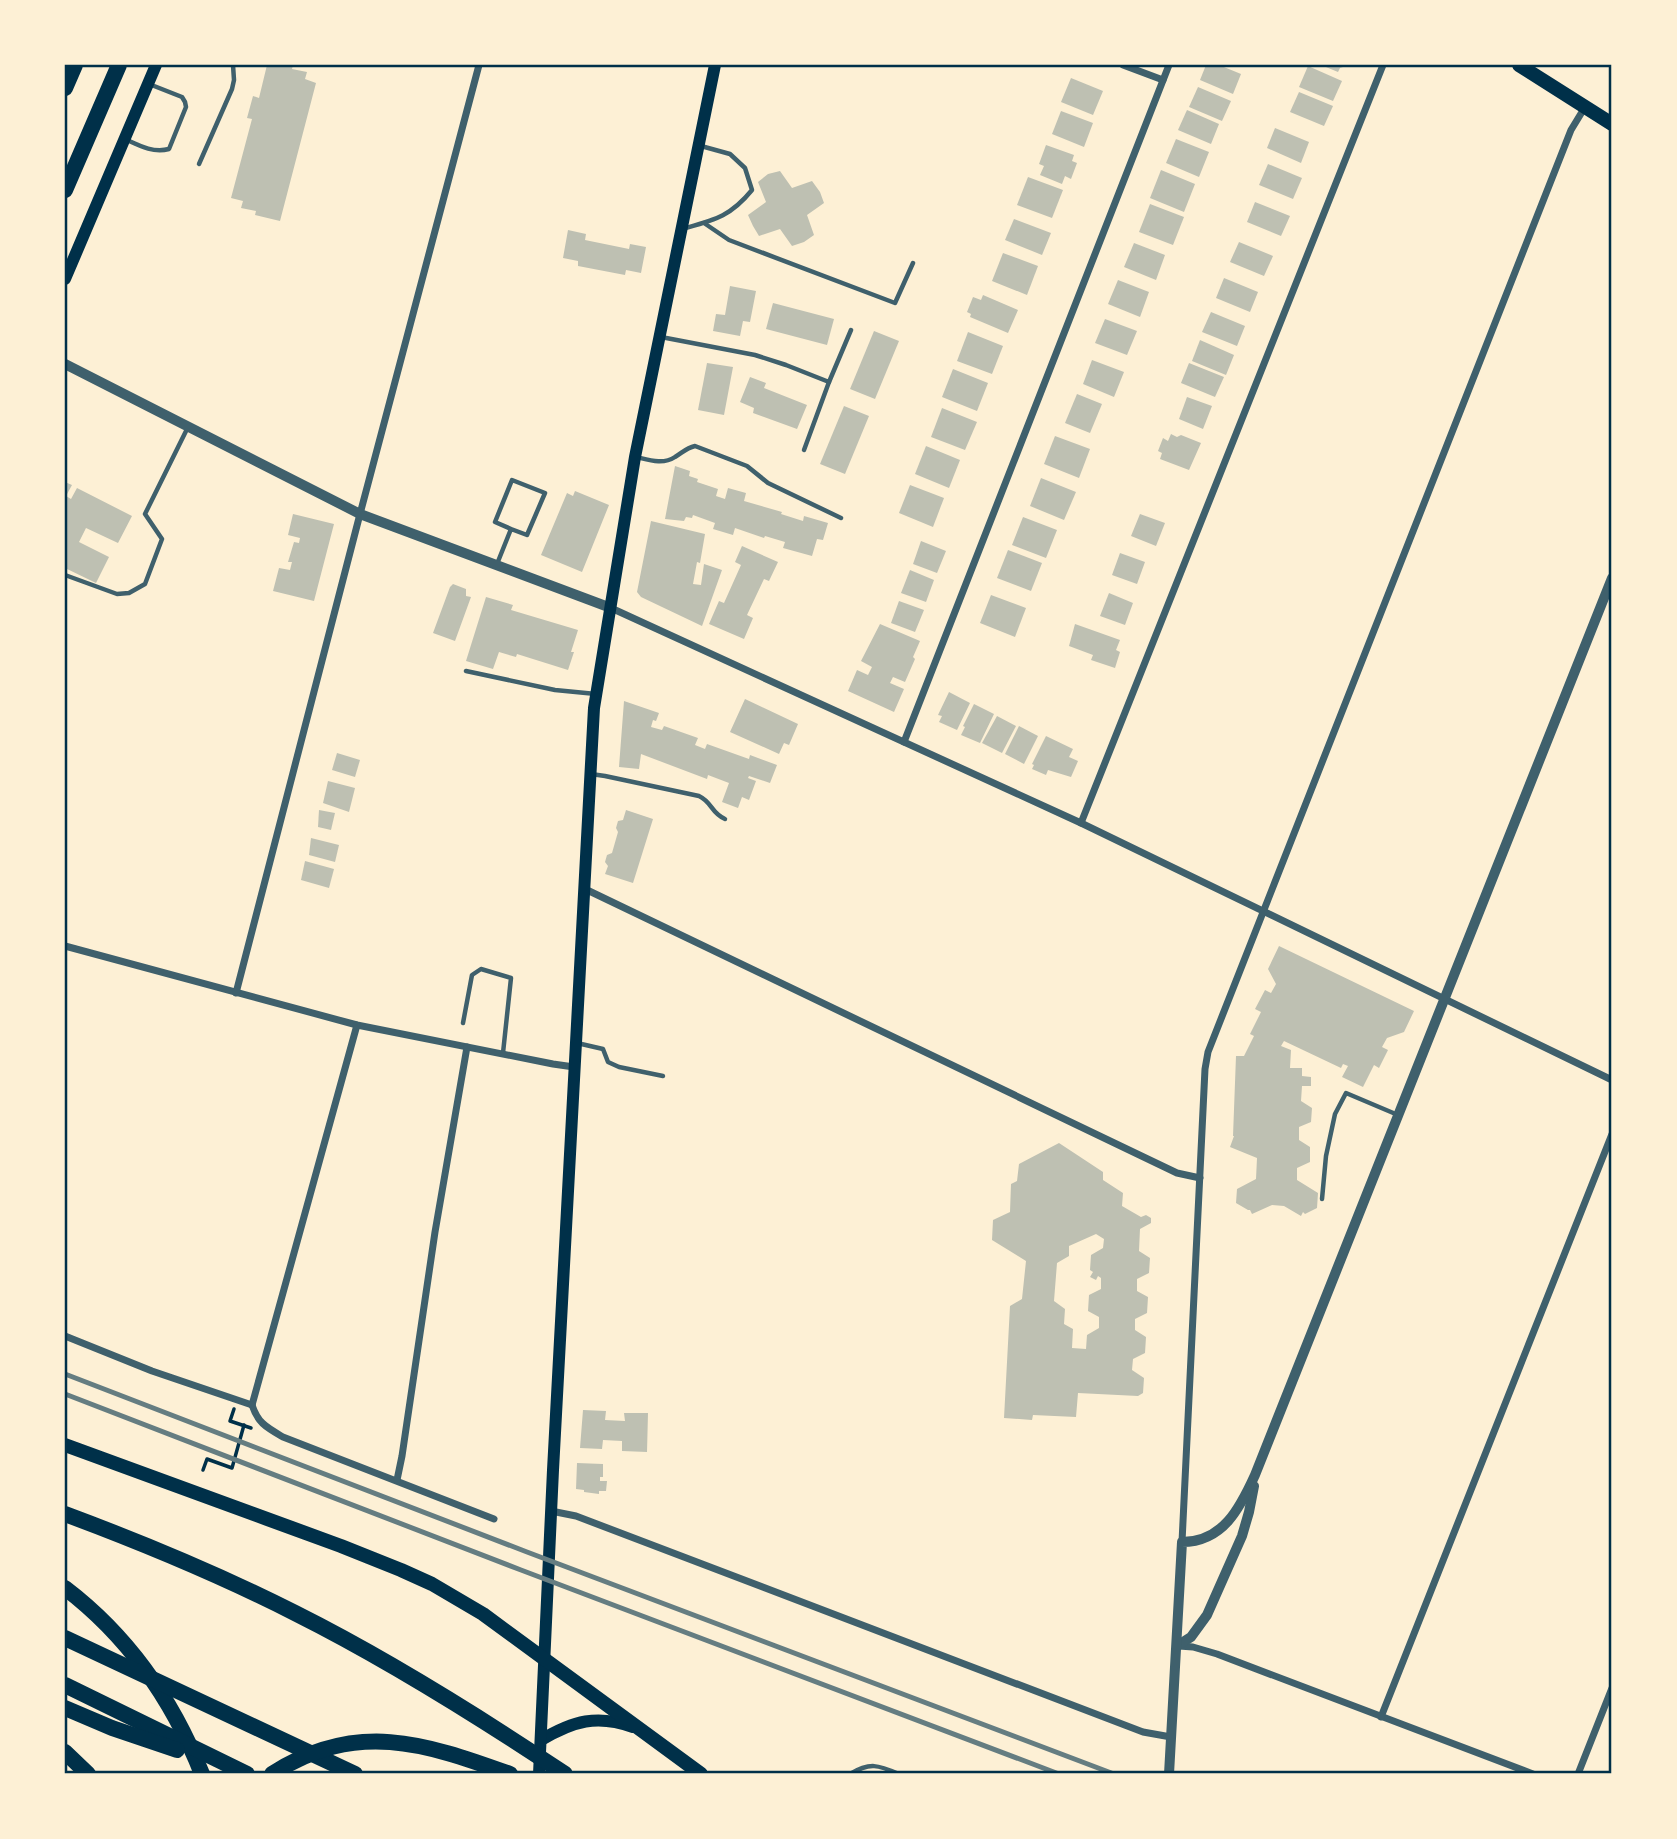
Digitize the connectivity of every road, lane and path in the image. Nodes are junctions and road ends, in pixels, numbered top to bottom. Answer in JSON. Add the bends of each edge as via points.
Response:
{"nodes":[{"id":1,"x":75,"y":65,"type":"edge"},
{"id":2,"x":119,"y":65,"type":"edge"},
{"id":3,"x":156,"y":65,"type":"edge"},
{"id":4,"x":233,"y":65,"type":"edge"},
{"id":5,"x":480,"y":65,"type":"edge"},
{"id":6,"x":715,"y":65,"type":"edge"},
{"id":7,"x":1123,"y":65,"type":"edge"},
{"id":8,"x":1169,"y":65,"type":"edge"},
{"id":9,"x":1383,"y":65,"type":"edge"},
{"id":10,"x":1519,"y":65,"type":"edge"},
{"id":11,"x":1163,"y":80,"type":"junction"},
{"id":12,"x":148,"y":83,"type":"junction"},
{"id":13,"x":65,"y":88,"type":"edge"},
{"id":14,"x":1585,"y":107,"type":"junction"},
{"id":15,"x":1612,"y":124,"type":"edge"},
{"id":16,"x":124,"y":138,"type":"junction"},
{"id":17,"x":698,"y":146,"type":"junction"},
{"id":18,"x":199,"y":164,"type":"dead end"},
{"id":19,"x":65,"y":190,"type":"edge"},
{"id":20,"x":704,"y":223,"type":"junction"},
{"id":21,"x":682,"y":230,"type":"junction"},
{"id":22,"x":913,"y":263,"type":"dead end"},
{"id":23,"x":65,"y":279,"type":"edge"},
{"id":24,"x":851,"y":330,"type":"dead end"},
{"id":25,"x":660,"y":337,"type":"junction"},
{"id":26,"x":65,"y":364,"type":"edge"},
{"id":27,"x":829,"y":382,"type":"junction"},
{"id":28,"x":188,"y":426,"type":"junction"},
{"id":29,"x":804,"y":450,"type":"dead end"},
{"id":30,"x":635,"y":457,"type":"junction"},
{"id":31,"x":360,"y":514,"type":"junction"},
{"id":32,"x":841,"y":518,"type":"dead end"},
{"id":33,"x":511,"y":529,"type":"junction"},
{"id":34,"x":496,"y":565,"type":"junction"},
{"id":35,"x":65,"y":575,"type":"edge"},
{"id":36,"x":1612,"y":578,"type":"edge"},
{"id":37,"x":611,"y":608,"type":"junction"},
{"id":38,"x":466,"y":671,"type":"dead end"},
{"id":39,"x":596,"y":694,"type":"junction"},
{"id":40,"x":904,"y":742,"type":"junction"},
{"id":41,"x":591,"y":774,"type":"junction"},
{"id":42,"x":724,"y":819,"type":"dead end"},
{"id":43,"x":1081,"y":823,"type":"junction"},
{"id":44,"x":585,"y":889,"type":"junction"},
{"id":45,"x":1263,"y":911,"type":"junction"},
{"id":46,"x":65,"y":946,"type":"edge"},
{"id":47,"x":236,"y":993,"type":"junction"},
{"id":48,"x":1445,"y":999,"type":"junction"},
{"id":49,"x":463,"y":1023,"type":"dead end"},
{"id":50,"x":357,"y":1026,"type":"junction"},
{"id":51,"x":576,"y":1043,"type":"junction"},
{"id":52,"x":467,"y":1047,"type":"junction"},
{"id":53,"x":503,"y":1054,"type":"junction"},
{"id":54,"x":574,"y":1066,"type":"junction"},
{"id":55,"x":663,"y":1076,"type":"dead end"},
{"id":56,"x":1612,"y":1080,"type":"edge"},
{"id":57,"x":1399,"y":1115,"type":"junction"},
{"id":58,"x":1612,"y":1134,"type":"edge"},
{"id":59,"x":1200,"y":1178,"type":"junction"},
{"id":60,"x":1322,"y":1199,"type":"dead end"},
{"id":61,"x":65,"y":1336,"type":"edge"},
{"id":62,"x":252,"y":1405,"type":"junction"},
{"id":63,"x":232,"y":1416,"type":"dead end"},
{"id":64,"x":65,"y":1445,"type":"edge"},
{"id":65,"x":202,"y":1470,"type":"dead end"},
{"id":66,"x":1255,"y":1475,"type":"junction"},
{"id":67,"x":397,"y":1480,"type":"junction"},
{"id":68,"x":551,"y":1511,"type":"junction"},
{"id":69,"x":65,"y":1514,"type":"edge"},
{"id":70,"x":494,"y":1519,"type":"dead end"},
{"id":71,"x":1182,"y":1542,"type":"junction"},
{"id":72,"x":65,"y":1588,"type":"edge"},
{"id":73,"x":65,"y":1638,"type":"edge"},
{"id":74,"x":1177,"y":1646,"type":"junction"},
{"id":75,"x":545,"y":1659,"type":"junction"},
{"id":76,"x":65,"y":1685,"type":"edge"},
{"id":77,"x":1612,"y":1688,"type":"edge"},
{"id":78,"x":65,"y":1708,"type":"edge"},
{"id":79,"x":1381,"y":1717,"type":"junction"},
{"id":80,"x":643,"y":1731,"type":"junction"},
{"id":81,"x":1171,"y":1737,"type":"junction"},
{"id":82,"x":541,"y":1740,"type":"junction"},
{"id":83,"x":65,"y":1752,"type":"edge"},
{"id":84,"x":348,"y":1771,"type":"edge"},
{"id":85,"x":88,"y":1774,"type":"edge"},
{"id":86,"x":202,"y":1774,"type":"edge"},
{"id":87,"x":246,"y":1774,"type":"edge"},
{"id":88,"x":272,"y":1774,"type":"edge"},
{"id":89,"x":510,"y":1774,"type":"edge"},
{"id":90,"x":539,"y":1774,"type":"edge"},
{"id":91,"x":565,"y":1774,"type":"edge"},
{"id":92,"x":701,"y":1774,"type":"edge"},
{"id":93,"x":850,"y":1774,"type":"edge"},
{"id":94,"x":899,"y":1774,"type":"edge"},
{"id":95,"x":1169,"y":1774,"type":"edge"},
{"id":96,"x":1533,"y":1774,"type":"edge"},
{"id":97,"x":1578,"y":1774,"type":"edge"}],
"edges":[{"from":1,"to":13,"type":"highway"},
{"from":2,"to":19,"type":"highway"},
{"from":3,"to":12,"type":"main road"},
{"from":4,"to":18,"type":"lane","via":[[232,89]]},
{"from":5,"to":31,"type":"street"},
{"from":6,"to":17,"type":"main road"},
{"from":7,"to":11,"type":"street"},
{"from":8,"to":11,"type":"street"},
{"from":9,"to":43,"type":"street"},
{"from":10,"to":14,"type":"main road"},
{"from":11,"to":40,"type":"street"},
{"from":12,"to":16,"type":"main road"},
{"from":12,"to":16,"type":"lane","via":[[185,102],[175,138],[169,149],[160,151]]},
{"from":14,"to":15,"type":"main road"},
{"from":14,"to":45,"type":"street","via":[[1566,143]]},
{"from":16,"to":23,"type":"main road"},
{"from":17,"to":20,"type":"lane","via":[[730,154],[744,169],[752,190],[739,206]]},
{"from":17,"to":21,"type":"main road"},
{"from":20,"to":21,"type":"lane"},
{"from":20,"to":22,"type":"lane","via":[[729,240],[895,303]]},
{"from":21,"to":25,"type":"main road"},
{"from":24,"to":27,"type":"lane"},
{"from":25,"to":27,"type":"lane","via":[[755,355]]},
{"from":25,"to":30,"type":"main road"},
{"from":26,"to":28,"type":"street"},
{"from":27,"to":29,"type":"lane"},
{"from":28,"to":31,"type":"street"},
{"from":28,"to":35,"type":"lane","via":[[145,514],[162,539],[145,584],[117,594]]},
{"from":30,"to":32,"type":"lane","via":[[661,462],[695,446],[747,466],[768,483]]},
{"from":30,"to":37,"type":"main road"},
{"from":31,"to":34,"type":"street"},
{"from":31,"to":47,"type":"street"},
{"from":33,"to":33,"type":"lane","via":[[527,535],[545,493],[512,480],[495,522]]},
{"from":33,"to":34,"type":"lane"},
{"from":34,"to":37,"type":"street"},
{"from":36,"to":48,"type":"street"},
{"from":37,"to":39,"type":"main road"},
{"from":37,"to":40,"type":"street"},
{"from":38,"to":39,"type":"lane"},
{"from":39,"to":41,"type":"main road"},
{"from":40,"to":43,"type":"street"},
{"from":41,"to":42,"type":"lane","via":[[699,796]]},
{"from":41,"to":44,"type":"main road"},
{"from":43,"to":45,"type":"street"},
{"from":44,"to":51,"type":"main road"},
{"from":44,"to":59,"type":"street","via":[[1177,1173]]},
{"from":45,"to":48,"type":"street"},
{"from":45,"to":59,"type":"street","via":[[1208,1052]]},
{"from":46,"to":47,"type":"street"},
{"from":47,"to":50,"type":"street"},
{"from":48,"to":56,"type":"street"},
{"from":48,"to":57,"type":"street"},
{"from":49,"to":53,"type":"lane","via":[[475,972],[481,969],[511,978]]},
{"from":50,"to":52,"type":"street"},
{"from":50,"to":62,"type":"street"},
{"from":51,"to":54,"type":"main road"},
{"from":51,"to":55,"type":"lane","via":[[603,1049],[608,1062],[619,1067]]},
{"from":52,"to":53,"type":"street"},
{"from":52,"to":67,"type":"street"},
{"from":53,"to":54,"type":"street"},
{"from":54,"to":68,"type":"main road"},
{"from":57,"to":60,"type":"lane","via":[[1346,1093],[1335,1114]]},
{"from":57,"to":66,"type":"street"},
{"from":58,"to":79,"type":"street"},
{"from":59,"to":71,"type":"street"},
{"from":61,"to":62,"type":"street"},
{"from":62,"to":67,"type":"street","via":[[256,1417],[283,1437]]},
{"from":63,"to":65,"type":"path","via":[[230,1420],[244,1425],[232,1468],[207,1459]]},
{"from":64,"to":75,"type":"main road","via":[[401,1570],[460,1600]]},
{"from":66,"to":71,"type":"street","via":[[1232,1516],[1216,1532],[1200,1541]]},
{"from":66,"to":74,"type":"street","via":[[1242,1536],[1207,1615],[1191,1637]]},
{"from":67,"to":70,"type":"street"},
{"from":68,"to":75,"type":"main road"},
{"from":68,"to":81,"type":"street","via":[[576,1516],[1143,1732]]},
{"from":69,"to":91,"type":"highway","via":[[177,1557],[312,1621],[425,1685]]},
{"from":71,"to":74,"type":"street"},
{"from":72,"to":86,"type":"highway","via":[[101,1619],[142,1665],[175,1716]]},
{"from":73,"to":84,"type":"highway"},
{"from":74,"to":79,"type":"street","via":[[1217,1654]]},
{"from":74,"to":81,"type":"street"},
{"from":75,"to":80,"type":"main road"},
{"from":75,"to":82,"type":"main road"},
{"from":76,"to":87,"type":"highway"},
{"from":77,"to":97,"type":"street"},
{"from":78,"to":87,"type":"highway"},
{"from":79,"to":96,"type":"street"},
{"from":80,"to":82,"type":"main road","via":[[600,1720],[569,1725]]},
{"from":80,"to":92,"type":"main road"},
{"from":81,"to":95,"type":"street"},
{"from":82,"to":90,"type":"main road"},
{"from":83,"to":85,"type":"highway"},
{"from":88,"to":89,"type":"highway","via":[[319,1751],[384,1740],[432,1748]]},
{"from":93,"to":94,"type":"lane","via":[[865,1766]]}]}
